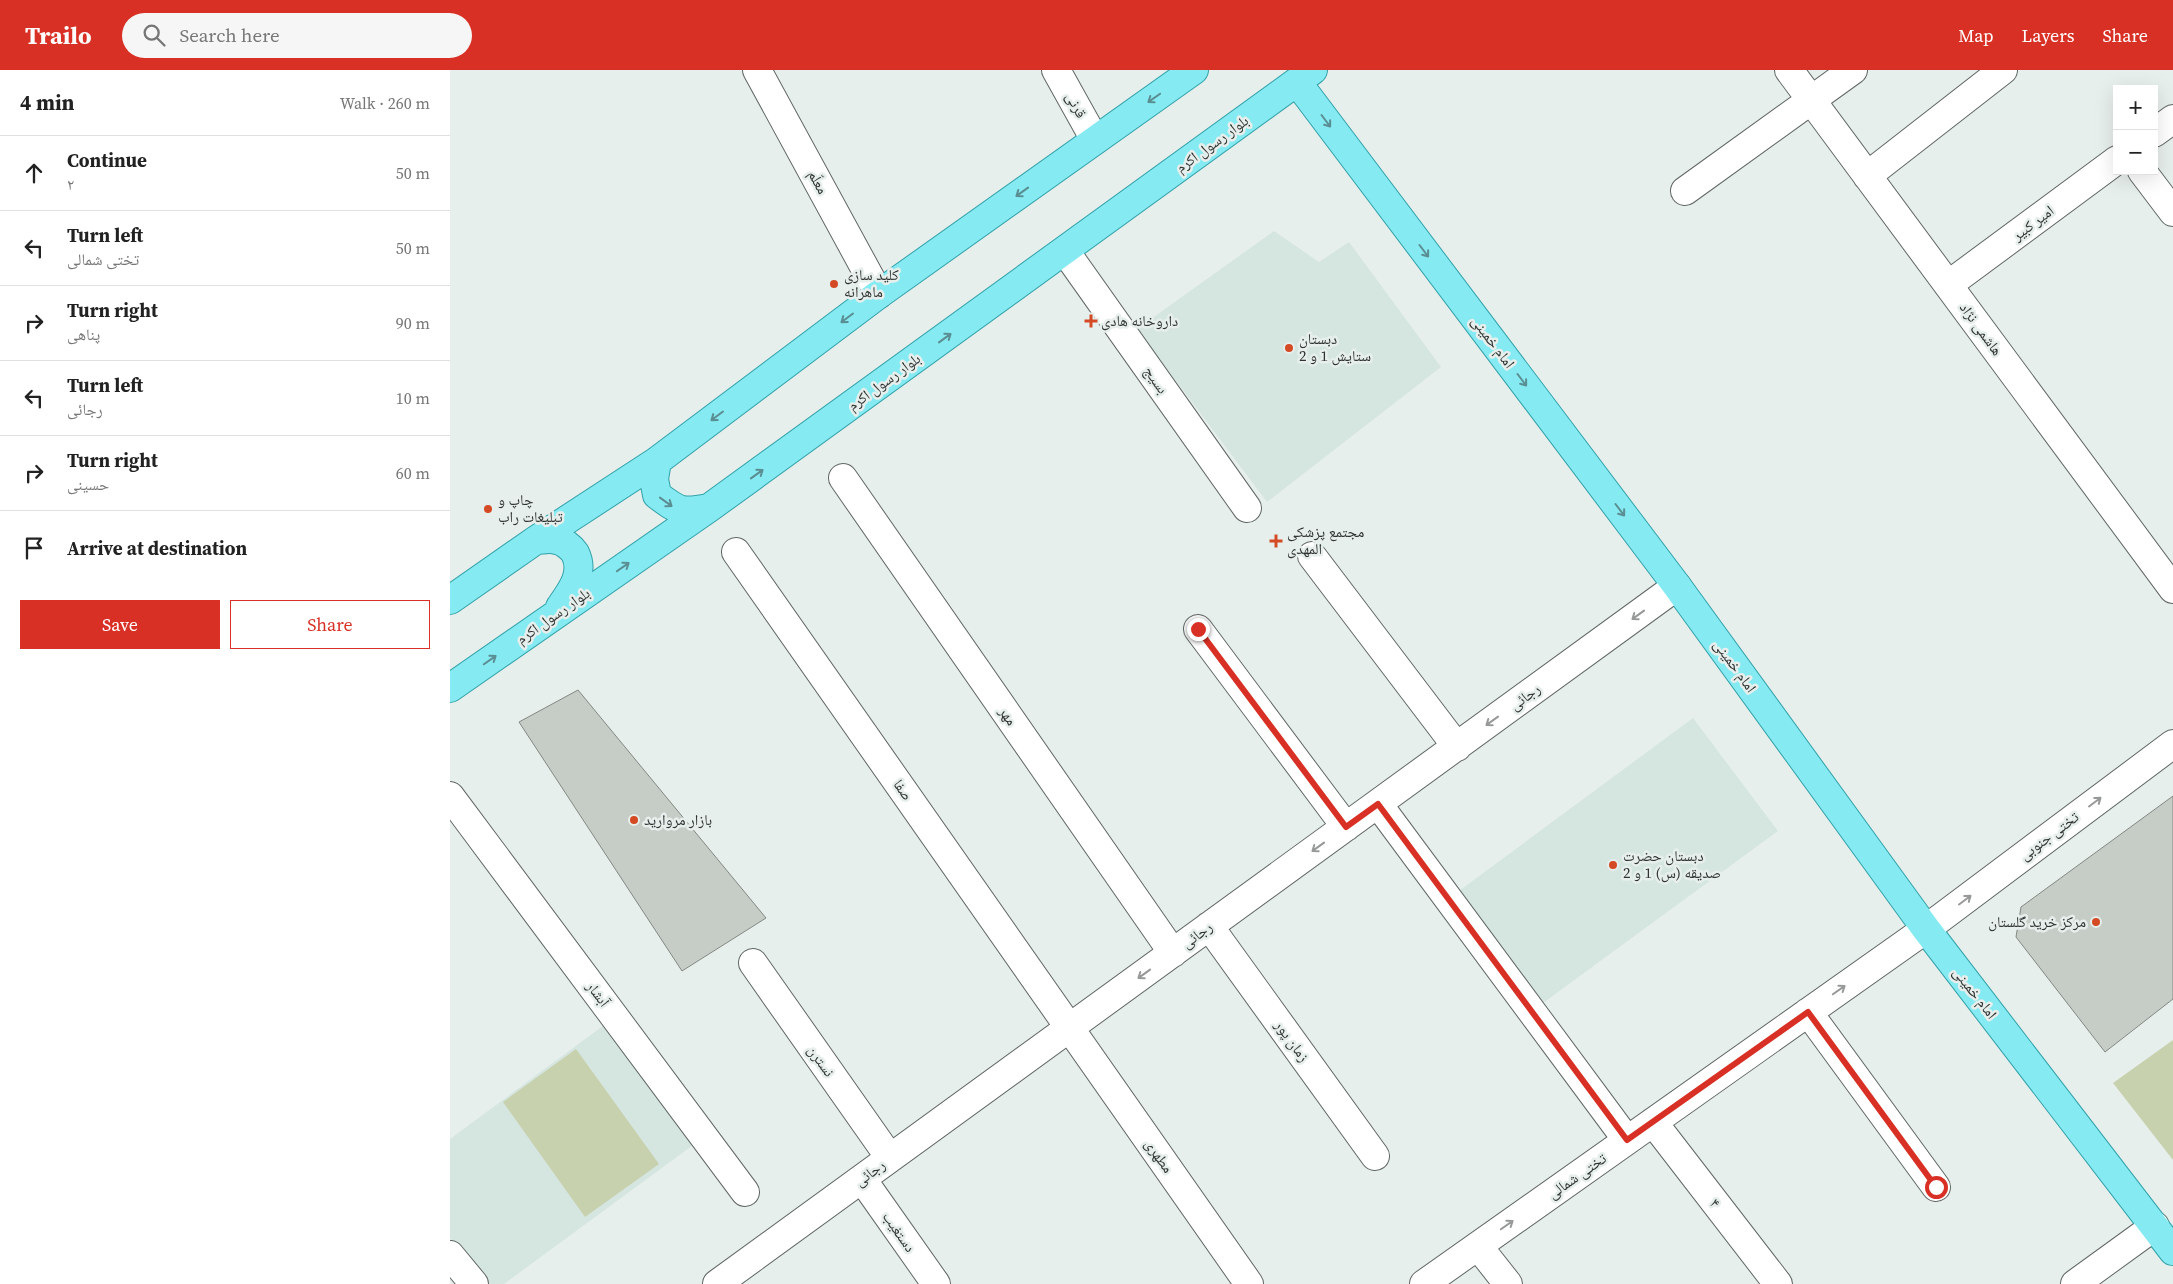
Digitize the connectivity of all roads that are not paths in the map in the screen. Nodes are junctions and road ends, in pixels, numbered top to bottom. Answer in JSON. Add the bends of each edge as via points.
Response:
{"nodes":[{"id":1,"x":757,"y":70,"type":"edge"},
{"id":2,"x":1056,"y":70,"type":"edge"},
{"id":3,"x":1789,"y":70,"type":"edge"},
{"id":4,"x":1853,"y":70,"type":"edge"},
{"id":5,"x":2003,"y":70,"type":"edge"},
{"id":6,"x":1182,"y":74,"type":"edge"},
{"id":7,"x":1305,"y":76,"type":"edge"},
{"id":8,"x":1812,"y":100,"type":"junction"},
{"id":9,"x":2173,"y":119,"type":"edge"},
{"id":10,"x":2158,"y":130,"type":"edge"},
{"id":11,"x":1095,"y":140,"type":"junction"},
{"id":12,"x":2113,"y":163,"type":"edge"},
{"id":13,"x":2145,"y":175,"type":"edge"},
{"id":14,"x":1867,"y":176,"type":"junction"},
{"id":15,"x":1684,"y":191,"type":"dead end"},
{"id":16,"x":2173,"y":212,"type":"edge"},
{"id":17,"x":1065,"y":251,"type":"junction"},
{"id":18,"x":1948,"y":285,"type":"junction"},
{"id":19,"x":879,"y":294,"type":"junction"},
{"id":20,"x":657,"y":461,"type":"junction"},
{"id":21,"x":843,"y":478,"type":"dead end"},
{"id":22,"x":709,"y":508,"type":"junction"},
{"id":23,"x":1247,"y":508,"type":"dead end"},
{"id":24,"x":536,"y":540,"type":"junction"},
{"id":25,"x":736,"y":552,"type":"dead end"},
{"id":26,"x":1312,"y":556,"type":"dead end"},
{"id":27,"x":1677,"y":586,"type":"junction"},
{"id":28,"x":2173,"y":589,"type":"edge"},
{"id":29,"x":450,"y":600,"type":"edge"},
{"id":30,"x":555,"y":614,"type":"junction"},
{"id":31,"x":1198,"y":629,"type":"dead end"},
{"id":32,"x":450,"y":688,"type":"edge"},
{"id":33,"x":2173,"y":744,"type":"edge"},
{"id":34,"x":1456,"y":747,"type":"junction"},
{"id":35,"x":450,"y":796,"type":"edge"},
{"id":36,"x":1378,"y":804,"type":"junction"},
{"id":37,"x":1346,"y":827,"type":"junction"},
{"id":38,"x":1209,"y":926,"type":"junction"},
{"id":39,"x":1926,"y":929,"type":"junction"},
{"id":40,"x":1173,"y":953,"type":"junction"},
{"id":41,"x":753,"y":963,"type":"dead end"},
{"id":42,"x":1808,"y":1012,"type":"junction"},
{"id":43,"x":1069,"y":1028,"type":"junction"},
{"id":44,"x":1653,"y":1122,"type":"junction"},
{"id":45,"x":1627,"y":1140,"type":"junction"},
{"id":46,"x":1374,"y":1156,"type":"dead end"},
{"id":47,"x":890,"y":1158,"type":"junction"},
{"id":48,"x":862,"y":1179,"type":"junction"},
{"id":49,"x":1936,"y":1187,"type":"dead end"},
{"id":50,"x":745,"y":1192,"type":"dead end"},
{"id":51,"x":2155,"y":1226,"type":"junction"},
{"id":52,"x":1478,"y":1246,"type":"junction"},
{"id":53,"x":2173,"y":1250,"type":"edge"},
{"id":54,"x":450,"y":1255,"type":"edge"},
{"id":55,"x":474,"y":1284,"type":"edge"},
{"id":56,"x":717,"y":1284,"type":"edge"},
{"id":57,"x":936,"y":1284,"type":"edge"},
{"id":58,"x":1249,"y":1284,"type":"edge"},
{"id":59,"x":1424,"y":1284,"type":"edge"},
{"id":60,"x":1508,"y":1284,"type":"edge"},
{"id":61,"x":1778,"y":1284,"type":"edge"},
{"id":62,"x":2075,"y":1284,"type":"edge"}],
"edges":[{"from":1,"to":19,"type":"street","name":"معلّم"},
{"from":2,"to":11,"type":"street","name":"قرنی"},
{"from":3,"to":8,"type":"street","name":"هاشمی نژاد"},
{"from":4,"to":8,"type":"street"},
{"from":5,"to":14,"type":"street"},
{"from":6,"to":11,"type":"main road","one_way":true},
{"from":7,"to":17,"type":"main road","name":"بلوار رسول اکرم"},
{"from":7,"to":27,"type":"main road","name":"امام خمینی","one_way":true},
{"from":8,"to":14,"type":"street","name":"هاشمی نژاد"},
{"from":8,"to":15,"type":"street"},
{"from":9,"to":10,"type":"street"},
{"from":11,"to":19,"type":"main road","one_way":true},
{"from":12,"to":18,"type":"street","name":"امیر کبیر"},
{"from":13,"to":16,"type":"street"},
{"from":14,"to":18,"type":"street","name":"هاشمی نژاد"},
{"from":22,"to":17,"type":"main road","name":"بلوار رسول اکرم","one_way":true},
{"from":17,"to":23,"type":"street","name":"بسیج"},
{"from":18,"to":28,"type":"street","name":"هاشمی نژاد"},
{"from":19,"to":20,"type":"main road","one_way":true},
{"from":20,"to":22,"type":"main road","one_way":true,"via":[[654,479],[657,495],[677,510]]},
{"from":20,"to":24,"type":"main road"},
{"from":21,"to":40,"type":"street","name":"مهر"},
{"from":30,"to":22,"type":"main road","name":"بلوار رسول اکرم","one_way":true},
{"from":24,"to":29,"type":"main road"},
{"from":24,"to":30,"type":"main road","via":[[557,540],[572,548],[580,562],[572,591]]},
{"from":25,"to":43,"type":"street","name":"صفا"},
{"from":26,"to":34,"type":"street"},
{"from":27,"to":34,"type":"street","name":"رجائی","one_way":true},
{"from":27,"to":39,"type":"main road","name":"امام خمینی"},
{"from":32,"to":30,"type":"main road","name":"بلوار رسول اکرم","one_way":true},
{"from":31,"to":37,"type":"street"},
{"from":39,"to":33,"type":"street","name":"تختی جنوبی","one_way":true},
{"from":34,"to":36,"type":"street","name":"رجائی"},
{"from":35,"to":50,"type":"street","name":"آبشار"},
{"from":36,"to":37,"type":"street","name":"رجائی"},
{"from":36,"to":45,"type":"street"},
{"from":37,"to":38,"type":"street","name":"رجائی","one_way":true},
{"from":38,"to":40,"type":"street","name":"رجائی"},
{"from":38,"to":46,"type":"street","name":"زمان پور"},
{"from":42,"to":39,"type":"street","name":"تختی شمالی","one_way":true},
{"from":39,"to":51,"type":"main road","name":"امام خمینی"},
{"from":40,"to":43,"type":"street","name":"رجائی","one_way":true},
{"from":41,"to":47,"type":"street","name":"نسترن"},
{"from":42,"to":44,"type":"street","name":"تختی شمالی"},
{"from":42,"to":49,"type":"street"},
{"from":43,"to":47,"type":"street","name":"رجائی"},
{"from":43,"to":58,"type":"street","name":"مطهری"},
{"from":44,"to":45,"type":"street","name":"تختی شمالی"},
{"from":44,"to":61,"type":"street","name":"۴"},
{"from":52,"to":45,"type":"street","name":"تختی شمالی","one_way":true},
{"from":47,"to":48,"type":"street","name":"رجائی"},
{"from":48,"to":56,"type":"street","name":"رجائی"},
{"from":48,"to":57,"type":"street","name":"دستغیب"},
{"from":51,"to":53,"type":"main road","name":"امام خمینی"},
{"from":51,"to":62,"type":"street"},
{"from":52,"to":59,"type":"street","name":"تختی شمالی"},
{"from":52,"to":60,"type":"street"},
{"from":54,"to":55,"type":"street"}]}
